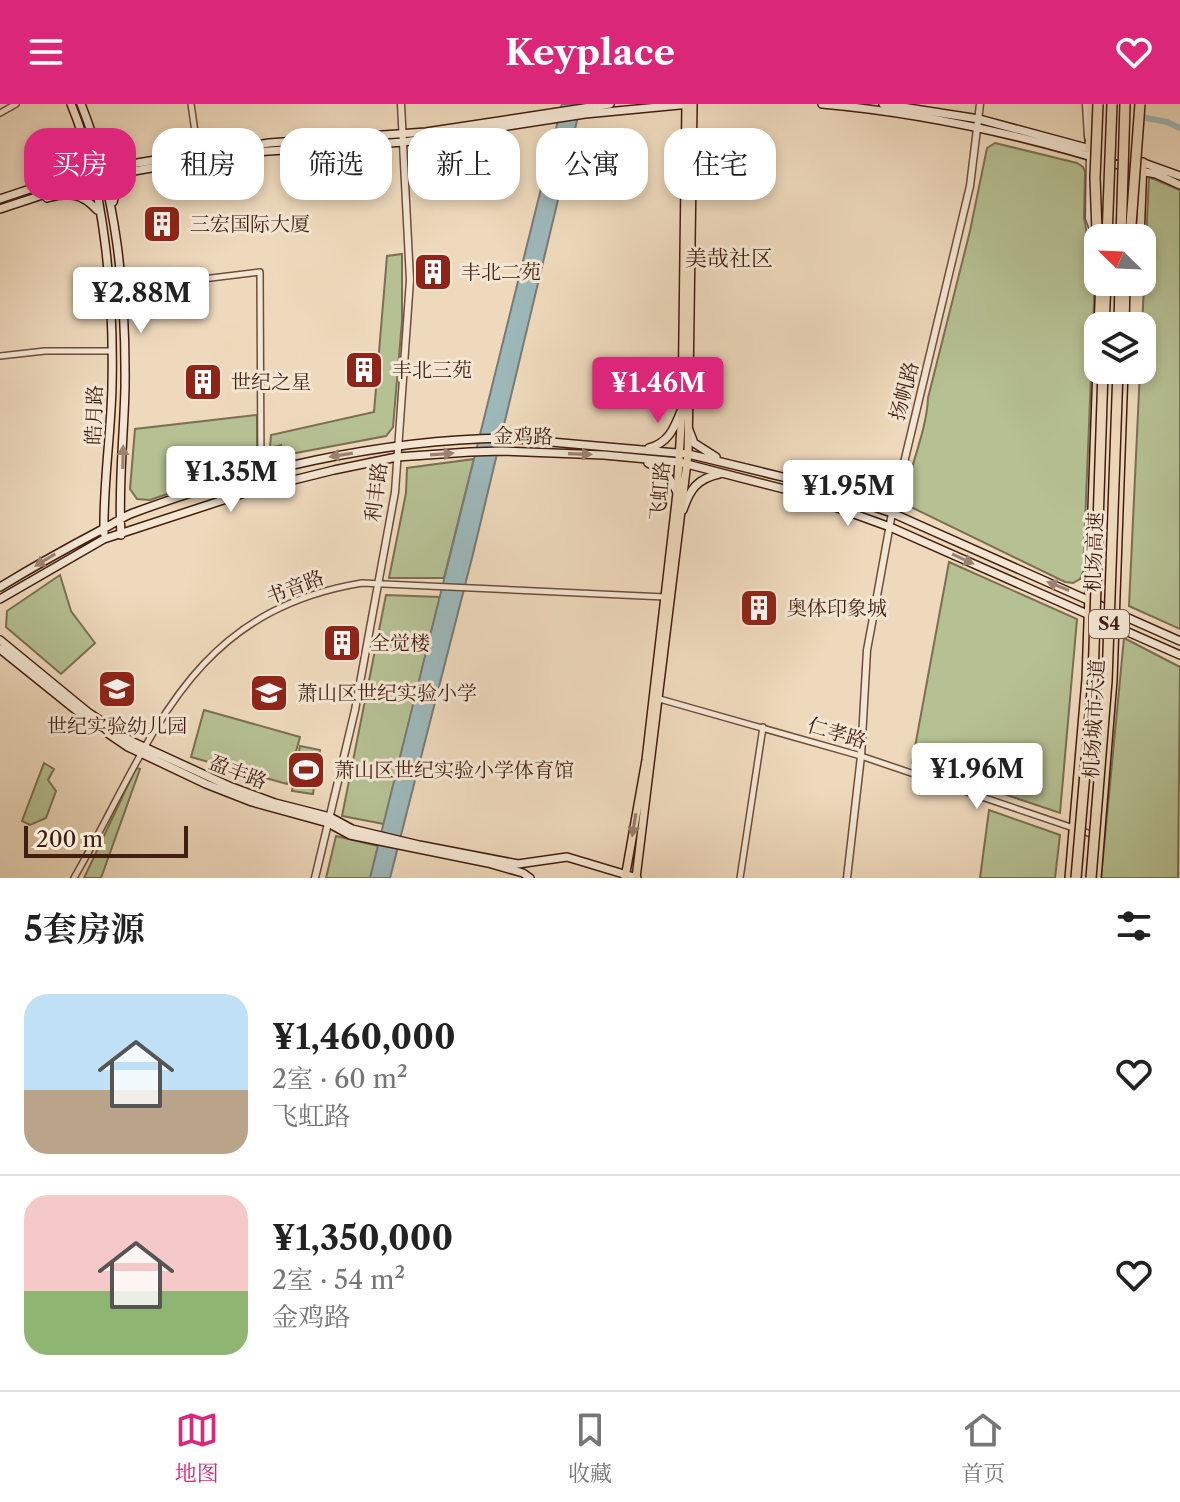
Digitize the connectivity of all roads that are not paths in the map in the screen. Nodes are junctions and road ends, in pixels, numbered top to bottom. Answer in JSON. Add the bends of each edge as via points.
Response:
{"nodes":[{"id":1,"x":16,"y":104,"type":"edge"},
{"id":2,"x":71,"y":104,"type":"edge"},
{"id":3,"x":81,"y":104,"type":"edge"},
{"id":4,"x":191,"y":104,"type":"edge"},
{"id":5,"x":401,"y":104,"type":"edge"},
{"id":6,"x":610,"y":104,"type":"edge"},
{"id":7,"x":689,"y":104,"type":"edge"},
{"id":8,"x":822,"y":104,"type":"edge"},
{"id":9,"x":883,"y":104,"type":"edge"},
{"id":10,"x":980,"y":104,"type":"edge"},
{"id":11,"x":1086,"y":104,"type":"edge"},
{"id":12,"x":1095,"y":104,"type":"edge"},
{"id":13,"x":1105,"y":104,"type":"edge"},
{"id":14,"x":1112,"y":104,"type":"edge"},
{"id":15,"x":1125,"y":104,"type":"edge"},
{"id":16,"x":1134,"y":104,"type":"edge"},
{"id":17,"x":1140,"y":104,"type":"edge"},
{"id":18,"x":0,"y":113,"type":"edge"},
{"id":19,"x":979,"y":119,"type":"junction"},
{"id":20,"x":1088,"y":122,"type":"junction"},
{"id":21,"x":79,"y":128,"type":"edge"},
{"id":22,"x":90,"y":128,"type":"edge"},
{"id":23,"x":194,"y":128,"type":"edge"},
{"id":24,"x":978,"y":130,"type":"junction"},
{"id":25,"x":404,"y":138,"type":"junction"},
{"id":26,"x":264,"y":144,"type":"edge"},
{"id":27,"x":1090,"y":152,"type":"junction"},
{"id":28,"x":1103,"y":157,"type":"junction"},
{"id":29,"x":1130,"y":159,"type":"junction"},
{"id":30,"x":152,"y":160,"type":"edge"},
{"id":31,"x":136,"y":162,"type":"edge"},
{"id":32,"x":141,"y":162,"type":"junction"},
{"id":33,"x":1143,"y":162,"type":"junction"},
{"id":34,"x":136,"y":163,"type":"edge"},
{"id":35,"x":1130,"y":168,"type":"junction"},
{"id":36,"x":136,"y":171,"type":"edge"},
{"id":37,"x":1142,"y":172,"type":"junction"},
{"id":38,"x":1180,"y":176,"type":"edge"},
{"id":39,"x":1180,"y":185,"type":"edge"},
{"id":40,"x":24,"y":188,"type":"edge"},
{"id":41,"x":24,"y":193,"type":"edge"},
{"id":42,"x":15,"y":195,"type":"junction"},
{"id":43,"x":24,"y":197,"type":"edge"},
{"id":44,"x":97,"y":200,"type":"edge"},
{"id":45,"x":110,"y":200,"type":"edge"},
{"id":46,"x":114,"y":200,"type":"edge"},
{"id":47,"x":1,"y":205,"type":"edge"},
{"id":48,"x":112,"y":208,"type":"junction"},
{"id":49,"x":98,"y":211,"type":"junction"},
{"id":50,"x":1091,"y":224,"type":"edge"},
{"id":51,"x":1097,"y":224,"type":"edge"},
{"id":52,"x":1101,"y":224,"type":"edge"},
{"id":53,"x":1108,"y":224,"type":"edge"},
{"id":54,"x":1121,"y":224,"type":"edge"},
{"id":55,"x":1129,"y":224,"type":"edge"},
{"id":56,"x":1130,"y":224,"type":"edge"},
{"id":57,"x":1140,"y":224,"type":"edge"},
{"id":58,"x":121,"y":289,"type":"junction"},
{"id":59,"x":112,"y":351,"type":"junction"},
{"id":60,"x":0,"y":356,"type":"edge"},
{"id":61,"x":1097,"y":384,"type":"edge"},
{"id":62,"x":1103,"y":384,"type":"edge"},
{"id":63,"x":1118,"y":384,"type":"edge"},
{"id":64,"x":1124,"y":384,"type":"edge"},
{"id":65,"x":682,"y":409,"type":"junction"},
{"id":66,"x":689,"y":430,"type":"junction"},
{"id":67,"x":398,"y":446,"type":"junction"},
{"id":68,"x":639,"y":449,"type":"junction"},
{"id":69,"x":397,"y":457,"type":"junction"},
{"id":70,"x":630,"y":457,"type":"junction"},
{"id":71,"x":683,"y":459,"type":"junction"},
{"id":72,"x":729,"y":464,"type":"junction"},
{"id":73,"x":723,"y":473,"type":"junction"},
{"id":74,"x":261,"y":474,"type":"junction"},
{"id":75,"x":677,"y":493,"type":"junction"},
{"id":76,"x":892,"y":513,"type":"junction"},
{"id":77,"x":681,"y":516,"type":"junction"},
{"id":78,"x":120,"y":520,"type":"junction"},
{"id":79,"x":890,"y":527,"type":"junction"},
{"id":80,"x":103,"y":530,"type":"junction"},
{"id":81,"x":121,"y":535,"type":"junction"},
{"id":82,"x":104,"y":539,"type":"junction"},
{"id":83,"x":378,"y":586,"type":"junction"},
{"id":84,"x":0,"y":587,"type":"edge"},
{"id":85,"x":665,"y":597,"type":"junction"},
{"id":86,"x":0,"y":599,"type":"edge"},
{"id":87,"x":1090,"y":599,"type":"junction"},
{"id":88,"x":1116,"y":611,"type":"junction"},
{"id":89,"x":1089,"y":614,"type":"junction"},
{"id":90,"x":1115,"y":626,"type":"junction"},
{"id":91,"x":0,"y":640,"type":"edge"},
{"id":92,"x":1180,"y":641,"type":"edge"},
{"id":93,"x":0,"y":649,"type":"edge"},
{"id":94,"x":1180,"y":655,"type":"edge"},
{"id":95,"x":656,"y":698,"type":"junction"},
{"id":96,"x":763,"y":727,"type":"junction"},
{"id":97,"x":141,"y":750,"type":"junction"},
{"id":98,"x":861,"y":756,"type":"junction"},
{"id":99,"x":329,"y":820,"type":"junction"},
{"id":100,"x":1074,"y":829,"type":"junction"},
{"id":101,"x":1101,"y":837,"type":"junction"},
{"id":102,"x":626,"y":876,"type":"edge"},
{"id":103,"x":74,"y":878,"type":"edge"},
{"id":104,"x":315,"y":878,"type":"edge"},
{"id":105,"x":530,"y":878,"type":"edge"},
{"id":106,"x":637,"y":878,"type":"edge"},
{"id":107,"x":740,"y":878,"type":"edge"},
{"id":108,"x":847,"y":878,"type":"edge"},
{"id":109,"x":1069,"y":878,"type":"edge"},
{"id":110,"x":1076,"y":878,"type":"edge"},
{"id":111,"x":1091,"y":878,"type":"edge"},
{"id":112,"x":1097,"y":878,"type":"edge"}],
"edges":[{"from":1,"to":18,"type":"street"},
{"from":2,"to":21,"type":"main road","name":"皓月路"},
{"from":3,"to":22,"type":"main road","name":"皓月路"},
{"from":4,"to":23,"type":"street"},
{"from":5,"to":25,"type":"street","name":"利丰路"},
{"from":6,"to":25,"type":"main road"},
{"from":7,"to":25,"type":"main road"},
{"from":7,"to":65,"type":"main road","name":"飞虹路"},
{"from":7,"to":66,"type":"main road","name":"飞虹路"},
{"from":8,"to":24,"type":"main road","via":[[878,109]]},
{"from":9,"to":19,"type":"main road"},
{"from":10,"to":19,"type":"street","name":"扬帆路"},
{"from":11,"to":20,"type":"street"},
{"from":12,"to":20,"type":"highway"},
{"from":12,"to":51,"type":"highway","bridge":true},
{"from":13,"to":28,"type":"main road"},
{"from":14,"to":53,"type":"highway","bridge":true},
{"from":15,"to":54,"type":"highway","bridge":true},
{"from":16,"to":29,"type":"main road","bridge":true},
{"from":17,"to":56,"type":"highway","bridge":true},
{"from":19,"to":24,"type":"street","name":"扬帆路"},
{"from":19,"to":27,"type":"main road"},
{"from":20,"to":27,"type":"highway"},
{"from":24,"to":27,"type":"main road"},
{"from":24,"to":76,"type":"street","name":"扬帆路","via":[[941,316]]},
{"from":25,"to":26,"type":"main road"},
{"from":25,"to":36,"type":"main road","via":[[254,152]]},
{"from":25,"to":67,"type":"street","name":"利丰路","via":[[410,280]]},
{"from":27,"to":28,"type":"main road"},
{"from":27,"to":50,"type":"street"},
{"from":28,"to":29,"type":"main road"},
{"from":28,"to":35,"type":"main road"},
{"from":28,"to":52,"type":"main road"},
{"from":29,"to":33,"type":"main road"},
{"from":29,"to":35,"type":"main road"},
{"from":30,"to":32,"type":"main road"},
{"from":31,"to":32,"type":"main road"},
{"from":32,"to":34,"type":"main road"},
{"from":33,"to":37,"type":"main road"},
{"from":33,"to":38,"type":"main road"},
{"from":35,"to":37,"type":"main road"},
{"from":35,"to":55,"type":"main road"},
{"from":37,"to":39,"type":"main road"},
{"from":37,"to":57,"type":"main road"},
{"from":40,"to":42,"type":"main road"},
{"from":41,"to":42,"type":"main road"},
{"from":42,"to":47,"type":"main road"},
{"from":43,"to":47,"type":"main road"},
{"from":44,"to":49,"type":"main road","name":"皓月路"},
{"from":45,"to":48,"type":"main road","name":"皓月路"},
{"from":46,"to":48,"type":"main road"},
{"from":47,"to":49,"type":"main road","via":[[15,208],[70,193]]},
{"from":48,"to":58,"type":"main road","name":"皓月路"},
{"from":49,"to":59,"type":"main road","name":"皓月路"},
{"from":58,"to":74,"type":"street","via":[[260,272]]},
{"from":78,"to":58,"type":"main road","name":"皓月路","one_way":true,"via":[[125,337]]},
{"from":59,"to":60,"type":"street"},
{"from":59,"to":80,"type":"main road","name":"皓月路"},
{"from":61,"to":87,"type":"main road","name":"机场城市大道"},
{"from":62,"to":110,"type":"highway","name":"机场高速","number":"S4","bridge":true,"via":[[1093,679]]},
{"from":63,"to":111,"type":"highway","name":"机场高速","number":"S4","bridge":true,"via":[[1107,681]]},
{"from":64,"to":88,"type":"main road","name":"机场城市大道"},
{"from":65,"to":68,"type":"main road","via":[[668,438],[653,448]]},
{"from":65,"to":71,"type":"main road","name":"飞虹路"},
{"from":66,"to":71,"type":"main road","name":"飞虹路"},
{"from":66,"to":72,"type":"main road","via":[[694,443]]},
{"from":67,"to":68,"type":"main road","name":"金鸡路","via":[[504,438]]},
{"from":67,"to":69,"type":"street","name":"利丰路"},
{"from":67,"to":74,"type":"main road","name":"金鸡路","one_way":true},
{"from":68,"to":71,"type":"main road","name":"金鸡路"},
{"from":69,"to":70,"type":"main road","name":"金鸡路","one_way":true,"via":[[502,451]]},
{"from":69,"to":81,"type":"main road","name":"金鸡路","via":[[257,489]]},
{"from":69,"to":83,"type":"street","name":"利丰路"},
{"from":70,"to":71,"type":"main road","name":"金鸡路"},
{"from":70,"to":75,"type":"main road","via":[[661,469]]},
{"from":71,"to":72,"type":"main road","name":"金鸡路"},
{"from":71,"to":73,"type":"main road","name":"金鸡路"},
{"from":71,"to":75,"type":"main road","name":"飞虹路"},
{"from":71,"to":77,"type":"main road","name":"飞虹路"},
{"from":72,"to":76,"type":"main road","name":"金鸡路"},
{"from":73,"to":77,"type":"main road","via":[[699,481],[688,493]]},
{"from":73,"to":79,"type":"main road","name":"金鸡路"},
{"from":74,"to":78,"type":"main road","name":"金鸡路"},
{"from":75,"to":85,"type":"main road","name":"飞虹路"},
{"from":76,"to":79,"type":"street","name":"扬帆路"},
{"from":87,"to":76,"type":"main road","name":"金鸡路","one_way":true},
{"from":77,"to":95,"type":"main road","name":"飞虹路"},
{"from":78,"to":80,"type":"main road","name":"金鸡路"},
{"from":78,"to":81,"type":"main road","name":"皓月路"},
{"from":79,"to":89,"type":"main road","name":"金鸡路","one_way":true},
{"from":79,"to":98,"type":"street","name":"扬帆路","via":[[867,650]]},
{"from":80,"to":82,"type":"main road","name":"皓月路"},
{"from":80,"to":84,"type":"main road","name":"金鸡路","one_way":true},
{"from":81,"to":82,"type":"main road","name":"金鸡路"},
{"from":82,"to":86,"type":"main road","name":"金鸡路"},
{"from":83,"to":85,"type":"street","name":"书音路"},
{"from":83,"to":97,"type":"street","name":"书音路","via":[[362,583],[324,590],[239,632],[207,660]]},
{"from":83,"to":99,"type":"street","name":"利丰路"},
{"from":85,"to":95,"type":"main road","name":"飞虹路"},
{"from":87,"to":88,"type":"main road","name":"金鸡路"},
{"from":87,"to":89,"type":"main road","name":"机场城市大道"},
{"from":88,"to":90,"type":"main road","name":"机场城市大道"},
{"from":88,"to":92,"type":"main road","name":"金鸡路"},
{"from":89,"to":90,"type":"main road","name":"金鸡路"},
{"from":89,"to":100,"type":"main road","name":"机场城市大道"},
{"from":90,"to":94,"type":"main road","name":"金鸡路"},
{"from":90,"to":101,"type":"main road","name":"机场城市大道"},
{"from":91,"to":97,"type":"main road","name":"盈丰路"},
{"from":93,"to":97,"type":"main road","name":"盈丰路","via":[[87,719]]},
{"from":95,"to":96,"type":"street","name":"仁孝路"},
{"from":95,"to":102,"type":"main road","name":"飞虹路","one_way":true},
{"from":95,"to":106,"type":"main road","name":"飞虹路"},
{"from":96,"to":98,"type":"street","name":"仁孝路"},
{"from":96,"to":107,"type":"street"},
{"from":97,"to":99,"type":"main road","name":"盈丰路","via":[[252,802]]},
{"from":97,"to":103,"type":"street","name":"书音路"},
{"from":98,"to":100,"type":"street","name":"仁孝路"},
{"from":98,"to":108,"type":"street","name":"扬帆路"},
{"from":99,"to":102,"type":"main road","name":"盈丰路","via":[[518,864],[567,857]]},
{"from":99,"to":104,"type":"street","name":"利丰路"},
{"from":99,"to":105,"type":"main road","name":"盈丰路","via":[[350,835],[488,863]]},
{"from":100,"to":101,"type":"street","name":"仁孝路"},
{"from":100,"to":109,"type":"main road","name":"机场城市大道"},
{"from":101,"to":112,"type":"main road","name":"机场城市大道"},
{"from":102,"to":106,"type":"main road","name":"盈丰路"}]}
